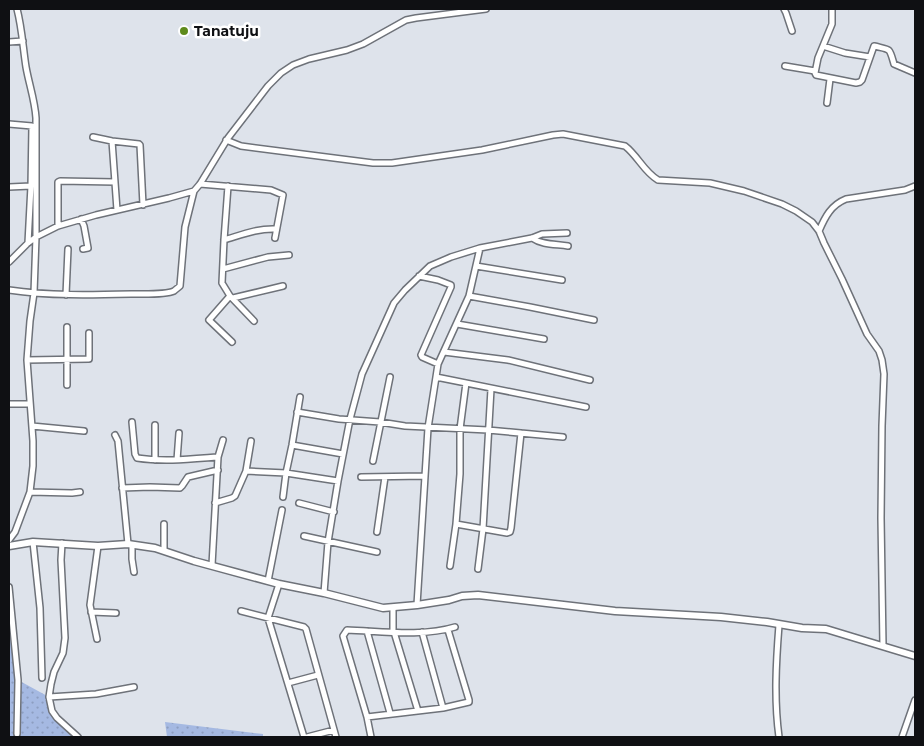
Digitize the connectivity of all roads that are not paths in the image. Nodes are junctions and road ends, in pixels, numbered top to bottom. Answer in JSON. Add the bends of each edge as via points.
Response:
{"nodes":[{"id":1,"x":17,"y":9,"type":"edge"},
{"id":2,"x":486,"y":9,"type":"edge"},
{"id":3,"x":784,"y":9,"type":"edge"},
{"id":4,"x":832,"y":9,"type":"edge"},
{"id":5,"x":792,"y":31,"type":"dead end"},
{"id":6,"x":23,"y":41,"type":"junction"},
{"id":7,"x":9,"y":42,"type":"edge"},
{"id":8,"x":823,"y":46,"type":"junction"},
{"id":9,"x":870,"y":57,"type":"junction"},
{"id":10,"x":785,"y":66,"type":"dead end"},
{"id":11,"x":816,"y":71,"type":"junction"},
{"id":12,"x":915,"y":73,"type":"edge"},
{"id":13,"x":830,"y":79,"type":"junction"},
{"id":14,"x":827,"y":103,"type":"dead end"},
{"id":15,"x":9,"y":124,"type":"edge"},
{"id":16,"x":93,"y":137,"type":"dead end"},
{"id":17,"x":226,"y":140,"type":"junction"},
{"id":18,"x":112,"y":141,"type":"junction"},
{"id":19,"x":115,"y":182,"type":"junction"},
{"id":20,"x":200,"y":184,"type":"junction"},
{"id":21,"x":31,"y":186,"type":"junction"},
{"id":22,"x":228,"y":186,"type":"junction"},
{"id":23,"x":915,"y":186,"type":"edge"},
{"id":24,"x":9,"y":187,"type":"edge"},
{"id":25,"x":194,"y":191,"type":"junction"},
{"id":26,"x":143,"y":205,"type":"junction"},
{"id":27,"x":117,"y":210,"type":"junction"},
{"id":28,"x":81,"y":219,"type":"junction"},
{"id":29,"x":58,"y":226,"type":"junction"},
{"id":30,"x":276,"y":229,"type":"junction"},
{"id":31,"x":819,"y":231,"type":"junction"},
{"id":32,"x":567,"y":233,"type":"dead end"},
{"id":33,"x":36,"y":237,"type":"junction"},
{"id":34,"x":275,"y":238,"type":"dead end"},
{"id":35,"x":532,"y":238,"type":"junction"},
{"id":36,"x":224,"y":240,"type":"junction"},
{"id":37,"x":28,"y":243,"type":"junction"},
{"id":38,"x":568,"y":246,"type":"dead end"},
{"id":39,"x":480,"y":248,"type":"junction"},
{"id":40,"x":68,"y":249,"type":"dead end"},
{"id":41,"x":83,"y":249,"type":"dead end"},
{"id":42,"x":289,"y":255,"type":"dead end"},
{"id":43,"x":9,"y":262,"type":"edge"},
{"id":44,"x":476,"y":266,"type":"junction"},
{"id":45,"x":223,"y":269,"type":"junction"},
{"id":46,"x":419,"y":276,"type":"junction"},
{"id":47,"x":562,"y":280,"type":"dead end"},
{"id":48,"x":282,"y":286,"type":"dead end"},
{"id":49,"x":9,"y":290,"type":"edge"},
{"id":50,"x":34,"y":293,"type":"junction"},
{"id":51,"x":66,"y":295,"type":"junction"},
{"id":52,"x":470,"y":296,"type":"junction"},
{"id":53,"x":231,"y":297,"type":"junction"},
{"id":54,"x":594,"y":320,"type":"dead end"},
{"id":55,"x":254,"y":321,"type":"dead end"},
{"id":56,"x":456,"y":324,"type":"junction"},
{"id":57,"x":67,"y":327,"type":"dead end"},
{"id":58,"x":89,"y":333,"type":"dead end"},
{"id":59,"x":544,"y":339,"type":"dead end"},
{"id":60,"x":232,"y":342,"type":"dead end"},
{"id":61,"x":444,"y":352,"type":"junction"},
{"id":62,"x":67,"y":359,"type":"junction"},
{"id":63,"x":27,"y":360,"type":"junction"},
{"id":64,"x":438,"y":364,"type":"junction"},
{"id":65,"x":390,"y":377,"type":"dead end"},
{"id":66,"x":436,"y":377,"type":"junction"},
{"id":67,"x":590,"y":380,"type":"dead end"},
{"id":68,"x":466,"y":383,"type":"junction"},
{"id":69,"x":67,"y":385,"type":"dead end"},
{"id":70,"x":491,"y":389,"type":"junction"},
{"id":71,"x":300,"y":397,"type":"dead end"},
{"id":72,"x":9,"y":404,"type":"edge"},
{"id":73,"x":30,"y":404,"type":"junction"},
{"id":74,"x":586,"y":407,"type":"dead end"},
{"id":75,"x":297,"y":412,"type":"junction"},
{"id":76,"x":350,"y":419,"type":"junction"},
{"id":77,"x":132,"y":422,"type":"dead end"},
{"id":78,"x":380,"y":422,"type":"junction"},
{"id":79,"x":155,"y":425,"type":"dead end"},
{"id":80,"x":32,"y":426,"type":"junction"},
{"id":81,"x":428,"y":428,"type":"junction"},
{"id":82,"x":460,"y":429,"type":"junction"},
{"id":83,"x":488,"y":430,"type":"junction"},
{"id":84,"x":84,"y":431,"type":"dead end"},
{"id":85,"x":179,"y":433,"type":"dead end"},
{"id":86,"x":522,"y":433,"type":"junction"},
{"id":87,"x":115,"y":435,"type":"dead end"},
{"id":88,"x":563,"y":437,"type":"dead end"},
{"id":89,"x":223,"y":440,"type":"dead end"},
{"id":90,"x":251,"y":441,"type":"dead end"},
{"id":91,"x":292,"y":445,"type":"junction"},
{"id":92,"x":343,"y":454,"type":"junction"},
{"id":93,"x":218,"y":457,"type":"junction"},
{"id":94,"x":155,"y":460,"type":"junction"},
{"id":95,"x":177,"y":460,"type":"junction"},
{"id":96,"x":373,"y":461,"type":"dead end"},
{"id":97,"x":218,"y":470,"type":"junction"},
{"id":98,"x":246,"y":471,"type":"junction"},
{"id":99,"x":286,"y":473,"type":"junction"},
{"id":100,"x":386,"y":476,"type":"junction"},
{"id":101,"x":425,"y":476,"type":"junction"},
{"id":102,"x":360,"y":477,"type":"dead end"},
{"id":103,"x":338,"y":481,"type":"junction"},
{"id":104,"x":122,"y":488,"type":"junction"},
{"id":105,"x":30,"y":492,"type":"junction"},
{"id":106,"x":80,"y":492,"type":"dead end"},
{"id":107,"x":283,"y":497,"type":"dead end"},
{"id":108,"x":215,"y":503,"type":"junction"},
{"id":109,"x":299,"y":503,"type":"dead end"},
{"id":110,"x":282,"y":510,"type":"dead end"},
{"id":111,"x":334,"y":512,"type":"junction"},
{"id":112,"x":164,"y":524,"type":"dead end"},
{"id":113,"x":456,"y":524,"type":"junction"},
{"id":114,"x":483,"y":529,"type":"junction"},
{"id":115,"x":377,"y":532,"type":"dead end"},
{"id":116,"x":304,"y":536,"type":"dead end"},
{"id":117,"x":9,"y":540,"type":"edge"},
{"id":118,"x":33,"y":542,"type":"junction"},
{"id":119,"x":328,"y":542,"type":"junction"},
{"id":120,"x":62,"y":543,"type":"junction"},
{"id":121,"x":130,"y":544,"type":"junction"},
{"id":122,"x":9,"y":546,"type":"edge"},
{"id":123,"x":98,"y":546,"type":"junction"},
{"id":124,"x":164,"y":550,"type":"junction"},
{"id":125,"x":377,"y":552,"type":"dead end"},
{"id":126,"x":212,"y":565,"type":"junction"},
{"id":127,"x":450,"y":566,"type":"dead end"},
{"id":128,"x":478,"y":569,"type":"dead end"},
{"id":129,"x":134,"y":572,"type":"dead end"},
{"id":130,"x":268,"y":581,"type":"junction"},
{"id":131,"x":279,"y":584,"type":"junction"},
{"id":132,"x":9,"y":587,"type":"edge"},
{"id":133,"x":324,"y":593,"type":"junction"},
{"id":134,"x":417,"y":605,"type":"junction"},
{"id":135,"x":393,"y":608,"type":"junction"},
{"id":136,"x":240,"y":611,"type":"dead end"},
{"id":137,"x":91,"y":612,"type":"junction"},
{"id":138,"x":116,"y":613,"type":"dead end"},
{"id":139,"x":268,"y":618,"type":"junction"},
{"id":140,"x":779,"y":625,"type":"junction"},
{"id":141,"x":455,"y":627,"type":"dead end"},
{"id":142,"x":367,"y":630,"type":"junction"},
{"id":143,"x":448,"y":630,"type":"junction"},
{"id":144,"x":393,"y":632,"type":"junction"},
{"id":145,"x":422,"y":632,"type":"junction"},
{"id":146,"x":97,"y":639,"type":"dead end"},
{"id":147,"x":883,"y":646,"type":"junction"},
{"id":148,"x":915,"y":656,"type":"edge"},
{"id":149,"x":318,"y":675,"type":"junction"},
{"id":150,"x":42,"y":678,"type":"dead end"},
{"id":151,"x":288,"y":683,"type":"junction"},
{"id":152,"x":134,"y":687,"type":"dead end"},
{"id":153,"x":50,"y":698,"type":"junction"},
{"id":154,"x":915,"y":700,"type":"edge"},
{"id":155,"x":443,"y":708,"type":"junction"},
{"id":156,"x":418,"y":711,"type":"junction"},
{"id":157,"x":390,"y":713,"type":"junction"},
{"id":158,"x":367,"y":717,"type":"junction"},
{"id":159,"x":334,"y":730,"type":"junction"},
{"id":160,"x":17,"y":734,"type":"dead end"},
{"id":161,"x":78,"y":737,"type":"edge"},
{"id":162,"x":305,"y":737,"type":"edge"},
{"id":163,"x":336,"y":737,"type":"edge"},
{"id":164,"x":371,"y":737,"type":"edge"},
{"id":165,"x":779,"y":737,"type":"edge"},
{"id":166,"x":902,"y":737,"type":"edge"}],
"edges":[{"from":1,"to":6,"type":"street"},
{"from":2,"to":17,"type":"street","via":[[406,20],[363,44],[293,65],[268,86]]},
{"from":3,"to":5,"type":"street"},
{"from":4,"to":8,"type":"street","via":[[832,24]]},
{"from":6,"to":7,"type":"street"},
{"from":6,"to":33,"type":"street","via":[[36,118]]},
{"from":8,"to":9,"type":"street"},
{"from":8,"to":11,"type":"street"},
{"from":9,"to":12,"type":"street","via":[[874,46],[887,48],[892,53],[894,64]]},
{"from":9,"to":13,"type":"street","via":[[860,82]]},
{"from":10,"to":11,"type":"street"},
{"from":11,"to":13,"type":"street","via":[[816,75]]},
{"from":13,"to":14,"type":"street"},
{"from":15,"to":21,"type":"street","via":[[32,126]]},
{"from":16,"to":18,"type":"street"},
{"from":17,"to":20,"type":"street"},
{"from":17,"to":31,"type":"street","via":[[241,146],[383,163],[482,150],[563,134],[625,146],[658,180],[710,183],[782,204],[812,222]]},
{"from":18,"to":19,"type":"street"},
{"from":18,"to":26,"type":"street","via":[[140,145]]},
{"from":19,"to":27,"type":"street"},
{"from":19,"to":29,"type":"street","via":[[58,182]]},
{"from":20,"to":22,"type":"street"},
{"from":20,"to":25,"type":"street"},
{"from":21,"to":24,"type":"street"},
{"from":21,"to":37,"type":"street"},
{"from":22,"to":30,"type":"street","via":[[271,190],[283,195]]},
{"from":22,"to":36,"type":"street"},
{"from":23,"to":31,"type":"street","via":[[840,201],[829,212]]},
{"from":25,"to":26,"type":"street"},
{"from":25,"to":51,"type":"street","via":[[185,227],[180,286],[174,291]]},
{"from":26,"to":27,"type":"street"},
{"from":27,"to":28,"type":"street"},
{"from":28,"to":29,"type":"street"},
{"from":28,"to":41,"type":"street","via":[[88,248]]},
{"from":29,"to":33,"type":"street"},
{"from":30,"to":34,"type":"street"},
{"from":30,"to":36,"type":"street","via":[[265,228]]},
{"from":31,"to":147,"type":"street","via":[[882,360]]},
{"from":32,"to":35,"type":"street","via":[[542,234]]},
{"from":33,"to":37,"type":"street"},
{"from":33,"to":50,"type":"street"},
{"from":35,"to":38,"type":"street"},
{"from":35,"to":39,"type":"street"},
{"from":36,"to":45,"type":"street"},
{"from":37,"to":43,"type":"street"},
{"from":39,"to":44,"type":"street"},
{"from":39,"to":46,"type":"street","via":[[436,262]]},
{"from":40,"to":51,"type":"street"},
{"from":42,"to":45,"type":"street"},
{"from":44,"to":47,"type":"street"},
{"from":44,"to":52,"type":"street"},
{"from":45,"to":53,"type":"street","via":[[222,283]]},
{"from":46,"to":64,"type":"street","via":[[451,287],[421,355]]},
{"from":46,"to":76,"type":"street","via":[[394,303],[362,374]]},
{"from":48,"to":53,"type":"street"},
{"from":49,"to":50,"type":"street"},
{"from":50,"to":51,"type":"street"},
{"from":50,"to":63,"type":"street"},
{"from":52,"to":54,"type":"street"},
{"from":52,"to":56,"type":"street"},
{"from":53,"to":55,"type":"street"},
{"from":53,"to":60,"type":"street","via":[[210,320]]},
{"from":56,"to":59,"type":"street"},
{"from":56,"to":61,"type":"street"},
{"from":57,"to":62,"type":"street"},
{"from":58,"to":62,"type":"street","via":[[89,359]]},
{"from":61,"to":64,"type":"street"},
{"from":61,"to":67,"type":"street","via":[[508,360]]},
{"from":62,"to":63,"type":"street"},
{"from":62,"to":69,"type":"street"},
{"from":63,"to":73,"type":"street"},
{"from":64,"to":66,"type":"street"},
{"from":65,"to":78,"type":"street"},
{"from":66,"to":68,"type":"street"},
{"from":66,"to":81,"type":"street"},
{"from":68,"to":70,"type":"street"},
{"from":68,"to":82,"type":"street"},
{"from":70,"to":74,"type":"street"},
{"from":70,"to":83,"type":"street"},
{"from":71,"to":75,"type":"street"},
{"from":72,"to":73,"type":"street"},
{"from":73,"to":80,"type":"street"},
{"from":75,"to":76,"type":"street"},
{"from":75,"to":91,"type":"street"},
{"from":76,"to":78,"type":"street"},
{"from":76,"to":92,"type":"street"},
{"from":77,"to":94,"type":"street","via":[[137,458]]},
{"from":78,"to":81,"type":"street"},
{"from":78,"to":96,"type":"street"},
{"from":79,"to":94,"type":"street"},
{"from":80,"to":84,"type":"street"},
{"from":80,"to":105,"type":"street"},
{"from":81,"to":82,"type":"street"},
{"from":81,"to":101,"type":"street"},
{"from":82,"to":83,"type":"street"},
{"from":82,"to":113,"type":"street"},
{"from":83,"to":86,"type":"street"},
{"from":83,"to":114,"type":"street"},
{"from":85,"to":95,"type":"street"},
{"from":86,"to":88,"type":"street"},
{"from":86,"to":114,"type":"street","via":[[511,530],[507,533]]},
{"from":87,"to":104,"type":"street"},
{"from":89,"to":93,"type":"street"},
{"from":90,"to":98,"type":"street"},
{"from":91,"to":92,"type":"street"},
{"from":91,"to":99,"type":"street"},
{"from":92,"to":103,"type":"street"},
{"from":93,"to":95,"type":"street"},
{"from":93,"to":97,"type":"street"},
{"from":94,"to":95,"type":"street"},
{"from":97,"to":104,"type":"street","via":[[188,477],[180,488]]},
{"from":97,"to":108,"type":"street"},
{"from":98,"to":99,"type":"street"},
{"from":98,"to":108,"type":"street","via":[[235,496]]},
{"from":99,"to":103,"type":"street"},
{"from":99,"to":107,"type":"street"},
{"from":100,"to":101,"type":"street"},
{"from":100,"to":102,"type":"street"},
{"from":100,"to":115,"type":"street"},
{"from":101,"to":134,"type":"street"},
{"from":103,"to":111,"type":"street"},
{"from":104,"to":121,"type":"street"},
{"from":105,"to":106,"type":"street"},
{"from":105,"to":117,"type":"street"},
{"from":108,"to":126,"type":"street"},
{"from":109,"to":111,"type":"street"},
{"from":110,"to":130,"type":"street"},
{"from":111,"to":119,"type":"street"},
{"from":112,"to":124,"type":"street"},
{"from":113,"to":114,"type":"street"},
{"from":113,"to":127,"type":"street"},
{"from":114,"to":128,"type":"street"},
{"from":116,"to":119,"type":"street"},
{"from":118,"to":120,"type":"street"},
{"from":118,"to":122,"type":"street"},
{"from":118,"to":150,"type":"street","via":[[40,608]]},
{"from":119,"to":125,"type":"street"},
{"from":119,"to":133,"type":"street"},
{"from":120,"to":123,"type":"street"},
{"from":120,"to":153,"type":"street","via":[[66,638],[64,653],[54,672]]},
{"from":121,"to":123,"type":"street"},
{"from":121,"to":124,"type":"street"},
{"from":121,"to":129,"type":"street"},
{"from":123,"to":137,"type":"street"},
{"from":124,"to":126,"type":"street"},
{"from":126,"to":130,"type":"street"},
{"from":130,"to":131,"type":"street"},
{"from":131,"to":133,"type":"street"},
{"from":131,"to":139,"type":"street"},
{"from":132,"to":160,"type":"street","via":[[18,680]]},
{"from":133,"to":135,"type":"street"},
{"from":134,"to":135,"type":"street"},
{"from":134,"to":140,"type":"street","via":[[478,595]]},
{"from":135,"to":144,"type":"street"},
{"from":136,"to":139,"type":"street"},
{"from":137,"to":138,"type":"street"},
{"from":137,"to":146,"type":"street"},
{"from":139,"to":149,"type":"street","via":[[305,628]]},
{"from":139,"to":151,"type":"street"},
{"from":140,"to":147,"type":"street","via":[[826,629]]},
{"from":140,"to":165,"type":"street","via":[[776,662]]},
{"from":141,"to":143,"type":"street"},
{"from":142,"to":144,"type":"street"},
{"from":142,"to":157,"type":"street"},
{"from":142,"to":158,"type":"street","via":[[347,630],[343,636]]},
{"from":143,"to":145,"type":"street"},
{"from":143,"to":155,"type":"street","via":[[469,701]]},
{"from":144,"to":145,"type":"street"},
{"from":144,"to":156,"type":"street"},
{"from":145,"to":155,"type":"street"},
{"from":147,"to":148,"type":"street"},
{"from":149,"to":151,"type":"street"},
{"from":149,"to":159,"type":"street"},
{"from":151,"to":162,"type":"street"},
{"from":152,"to":153,"type":"street"},
{"from":153,"to":161,"type":"street","via":[[57,718]]},
{"from":154,"to":166,"type":"street"},
{"from":155,"to":156,"type":"street"},
{"from":156,"to":157,"type":"street"},
{"from":157,"to":158,"type":"street"},
{"from":158,"to":164,"type":"street"},
{"from":159,"to":162,"type":"street"},
{"from":159,"to":163,"type":"street"}]}
